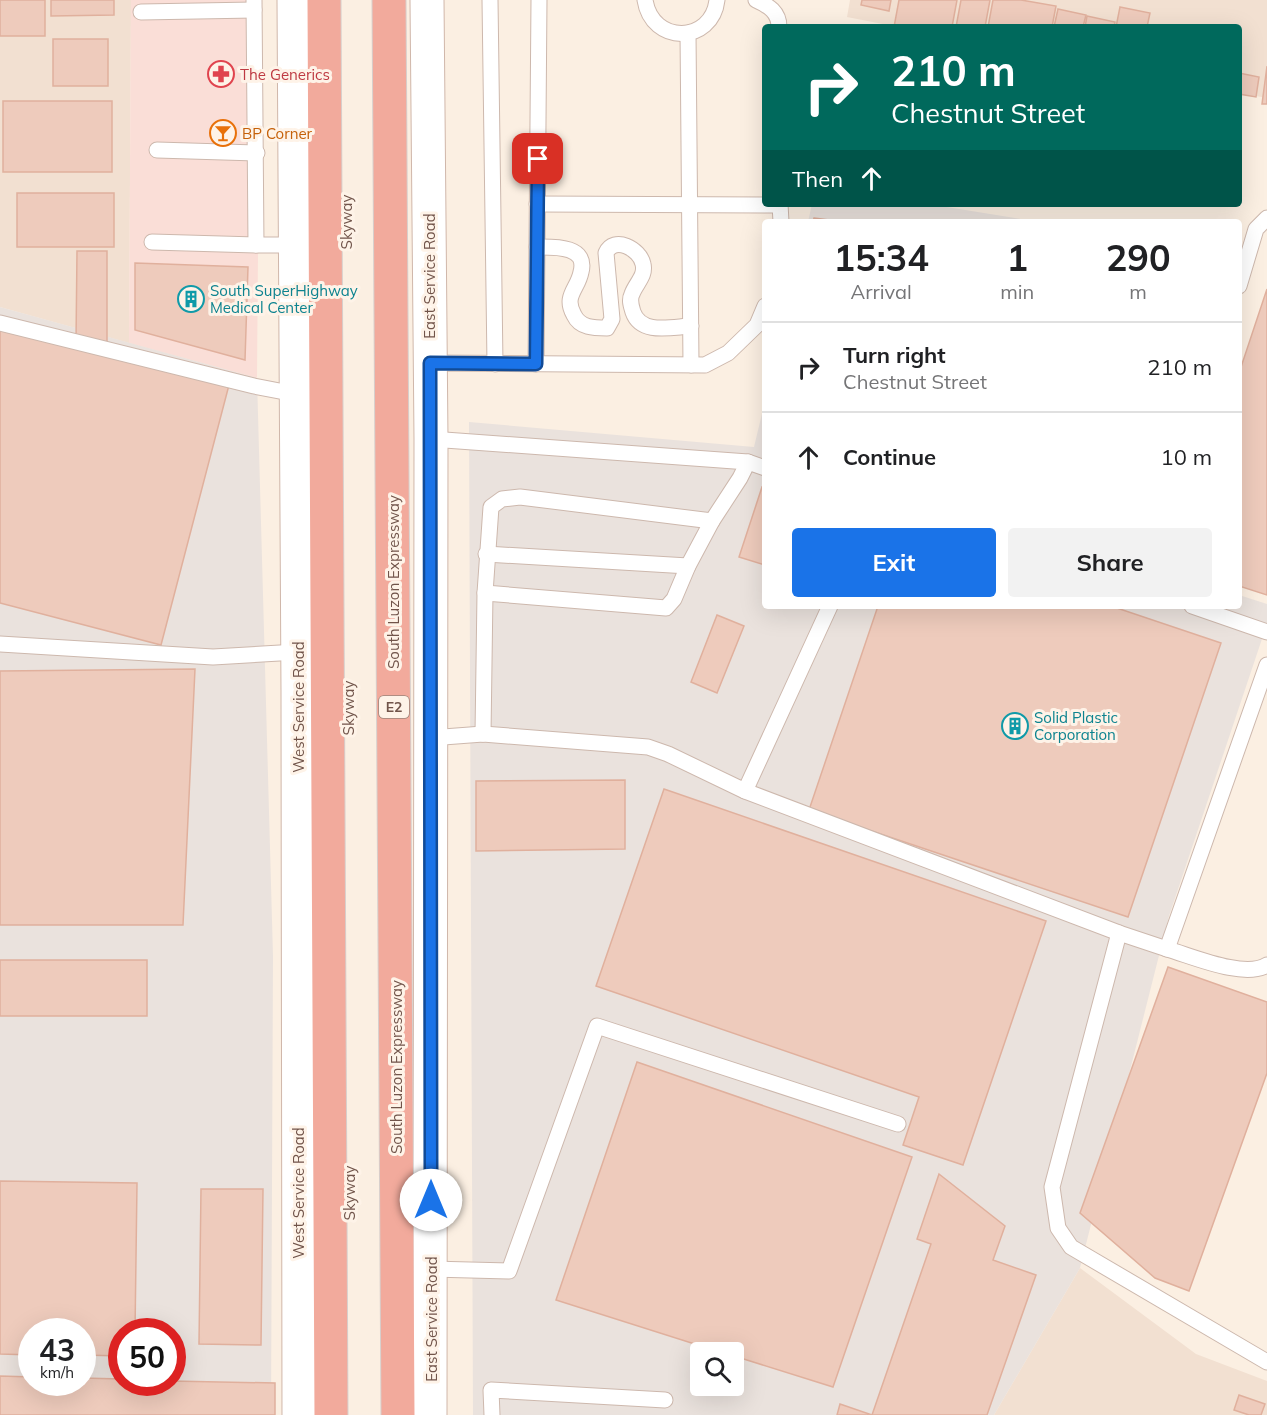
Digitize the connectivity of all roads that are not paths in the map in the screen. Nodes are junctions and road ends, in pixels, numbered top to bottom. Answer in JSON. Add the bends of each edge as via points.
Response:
{"nodes":[{"id":1,"x":294,"y":0,"type":"edge"},
{"id":2,"x":324,"y":0,"type":"edge"},
{"id":3,"x":345,"y":0,"type":"edge"},
{"id":4,"x":376,"y":0,"type":"edge"},
{"id":5,"x":389,"y":0,"type":"edge"},
{"id":6,"x":427,"y":0,"type":"edge"},
{"id":7,"x":490,"y":0,"type":"edge"},
{"id":8,"x":539,"y":0,"type":"edge"},
{"id":9,"x":554,"y":0,"type":"edge"},
{"id":10,"x":645,"y":0,"type":"edge"},
{"id":11,"x":717,"y":0,"type":"edge"},
{"id":12,"x":756,"y":0,"type":"edge"},
{"id":13,"x":254,"y":5,"type":"edge"},
{"id":14,"x":141,"y":12,"type":"dead end"},
{"id":15,"x":779,"y":24,"type":"edge"},
{"id":16,"x":688,"y":33,"type":"junction"},
{"id":17,"x":157,"y":150,"type":"dead end"},
{"id":18,"x":256,"y":153,"type":"junction"},
{"id":19,"x":537,"y":204,"type":"junction"},
{"id":20,"x":762,"y":204,"type":"edge"},
{"id":21,"x":689,"y":205,"type":"junction"},
{"id":22,"x":1267,"y":218,"type":"edge"},
{"id":23,"x":152,"y":242,"type":"dead end"},
{"id":24,"x":256,"y":245,"type":"junction"},
{"id":25,"x":296,"y":245,"type":"junction"},
{"id":26,"x":537,"y":247,"type":"junction"},
{"id":27,"x":1242,"y":276,"type":"edge"},
{"id":28,"x":762,"y":314,"type":"edge"},
{"id":29,"x":0,"y":323,"type":"edge"},
{"id":30,"x":691,"y":326,"type":"junction"},
{"id":31,"x":430,"y":363,"type":"junction"},
{"id":32,"x":495,"y":364,"type":"junction"},
{"id":33,"x":536,"y":364,"type":"junction"},
{"id":34,"x":691,"y":365,"type":"junction"},
{"id":35,"x":295,"y":394,"type":"junction"},
{"id":36,"x":431,"y":439,"type":"junction"},
{"id":37,"x":748,"y":462,"type":"junction"},
{"id":38,"x":762,"y":467,"type":"edge"},
{"id":39,"x":712,"y":521,"type":"junction"},
{"id":40,"x":486,"y":554,"type":"junction"},
{"id":41,"x":688,"y":566,"type":"junction"},
{"id":42,"x":485,"y":593,"type":"junction"},
{"id":43,"x":829,"y":609,"type":"edge"},
{"id":44,"x":1201,"y":609,"type":"edge"},
{"id":45,"x":1267,"y":632,"type":"edge"},
{"id":46,"x":0,"y":644,"type":"edge"},
{"id":47,"x":297,"y":652,"type":"junction"},
{"id":48,"x":1267,"y":665,"type":"edge"},
{"id":49,"x":483,"y":734,"type":"junction"},
{"id":50,"x":430,"y":738,"type":"junction"},
{"id":51,"x":745,"y":791,"type":"junction"},
{"id":52,"x":1119,"y":933,"type":"junction"},
{"id":53,"x":1167,"y":949,"type":"junction"},
{"id":54,"x":1267,"y":965,"type":"edge"},
{"id":55,"x":898,"y":1124,"type":"dead end"},
{"id":56,"x":431,"y":1269,"type":"junction"},
{"id":57,"x":1267,"y":1362,"type":"edge"},
{"id":58,"x":665,"y":1401,"type":"dead end"},
{"id":59,"x":299,"y":1415,"type":"edge"},
{"id":60,"x":331,"y":1415,"type":"edge"},
{"id":61,"x":350,"y":1415,"type":"edge"},
{"id":62,"x":381,"y":1415,"type":"edge"},
{"id":63,"x":398,"y":1415,"type":"edge"},
{"id":64,"x":430,"y":1415,"type":"edge"},
{"id":65,"x":492,"y":1415,"type":"edge"}],
"edges":[{"from":1,"to":25,"type":"main road","name":"West Service Road"},
{"from":2,"to":60,"type":"highway"},
{"from":3,"to":61,"type":"highway","name":"Skyway"},
{"from":4,"to":62,"type":"highway","name":"Skyway","number":"E2"},
{"from":5,"to":63,"type":"highway","name":"South Luzon Expressway","number":"E2"},
{"from":6,"to":31,"type":"main road","name":"East Service Road"},
{"from":7,"to":32,"type":"lane"},
{"from":8,"to":9,"type":"lane"},
{"from":8,"to":19,"type":"lane"},
{"from":10,"to":16,"type":"lane","via":[[650,15],[662,29]]},
{"from":11,"to":16,"type":"lane","via":[[709,21]]},
{"from":12,"to":15,"type":"lane","via":[[770,7]]},
{"from":13,"to":14,"type":"lane"},
{"from":13,"to":18,"type":"lane"},
{"from":16,"to":21,"type":"lane"},
{"from":17,"to":18,"type":"lane"},
{"from":18,"to":24,"type":"lane"},
{"from":19,"to":21,"type":"lane"},
{"from":19,"to":26,"type":"lane"},
{"from":20,"to":21,"type":"lane"},
{"from":21,"to":30,"type":"lane"},
{"from":22,"to":27,"type":"lane","via":[[1256,229]]},
{"from":23,"to":24,"type":"lane"},
{"from":24,"to":25,"type":"lane"},
{"from":25,"to":35,"type":"main road","name":"West Service Road"},
{"from":26,"to":30,"type":"lane","via":[[573,250],[582,261],[570,308],[576,319],[590,328],[607,328],[612,319],[606,253],[612,245],[628,246],[638,253],[644,265],[644,275],[630,302],[635,319],[643,326],[657,328]]},
{"from":26,"to":33,"type":"lane"},
{"from":28,"to":34,"type":"lane","via":[[757,326],[728,353],[705,365]]},
{"from":29,"to":35,"type":"lane"},
{"from":30,"to":34,"type":"lane"},
{"from":31,"to":32,"type":"lane"},
{"from":31,"to":36,"type":"main road","name":"East Service Road"},
{"from":32,"to":33,"type":"lane"},
{"from":33,"to":34,"type":"lane"},
{"from":35,"to":47,"type":"main road","name":"West Service Road"},
{"from":36,"to":37,"type":"lane"},
{"from":36,"to":50,"type":"main road","name":"East Service Road"},
{"from":37,"to":38,"type":"lane"},
{"from":37,"to":39,"type":"lane"},
{"from":39,"to":40,"type":"lane","via":[[520,497],[502,499],[491,507]]},
{"from":39,"to":41,"type":"lane"},
{"from":40,"to":41,"type":"lane"},
{"from":40,"to":42,"type":"lane"},
{"from":41,"to":42,"type":"lane","via":[[666,608]]},
{"from":42,"to":49,"type":"lane"},
{"from":43,"to":51,"type":"lane"},
{"from":44,"to":45,"type":"lane"},
{"from":46,"to":47,"type":"lane","via":[[213,657]]},
{"from":47,"to":59,"type":"main road","name":"West Service Road"},
{"from":48,"to":53,"type":"lane"},
{"from":49,"to":50,"type":"lane"},
{"from":49,"to":51,"type":"lane","via":[[648,747]]},
{"from":50,"to":56,"type":"main road","name":"East Service Road"},
{"from":51,"to":52,"type":"lane"},
{"from":52,"to":53,"type":"lane"},
{"from":52,"to":57,"type":"lane","via":[[1052,1187],[1058,1228],[1071,1247]]},
{"from":53,"to":54,"type":"lane","via":[[1235,969]]},
{"from":55,"to":56,"type":"lane","via":[[597,1026],[509,1271]]},
{"from":56,"to":64,"type":"main road","name":"East Service Road"},
{"from":58,"to":65,"type":"lane","via":[[491,1390]]}]}
